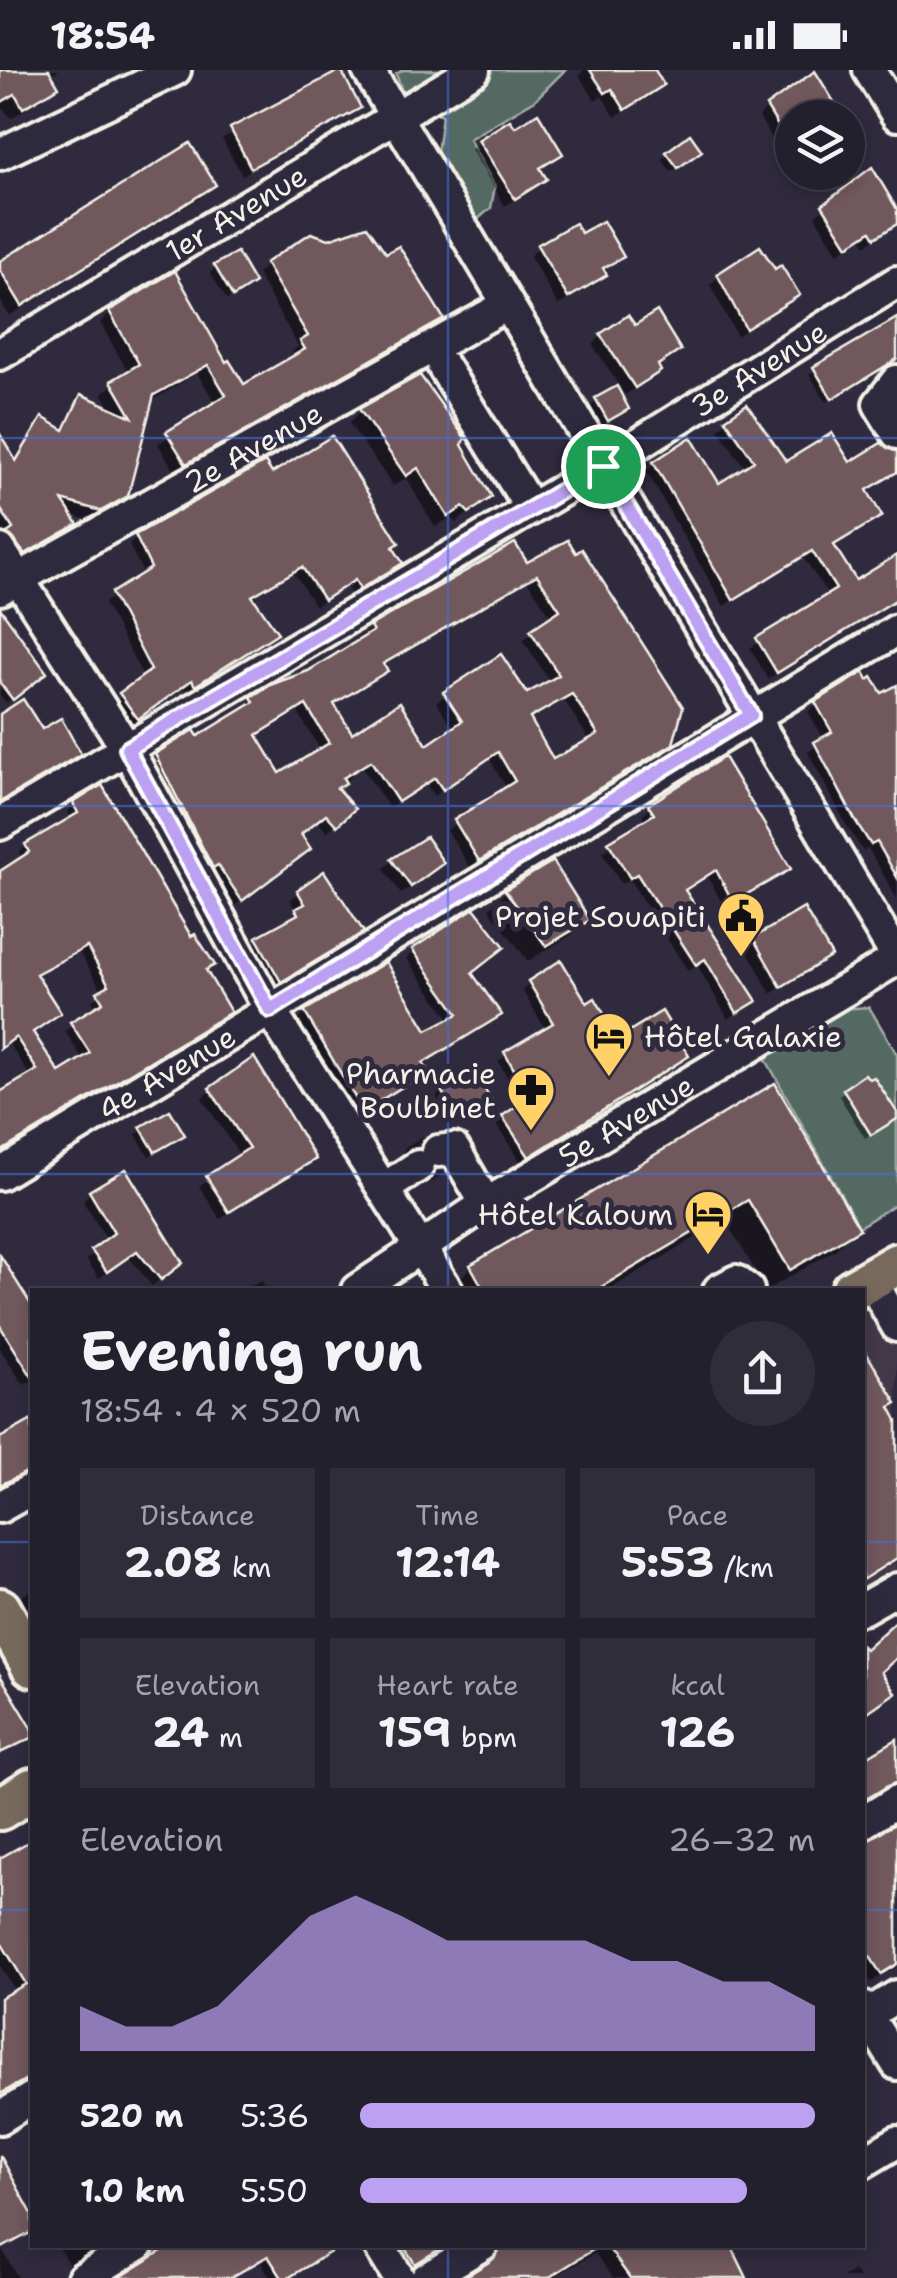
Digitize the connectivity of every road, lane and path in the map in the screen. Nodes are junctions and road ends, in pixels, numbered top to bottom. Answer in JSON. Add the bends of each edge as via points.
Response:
{"nodes":[{"id":1,"x":175,"y":70,"type":"edge"},
{"id":2,"x":368,"y":70,"type":"edge"},
{"id":3,"x":474,"y":70,"type":"edge"},
{"id":4,"x":868,"y":70,"type":"edge"},
{"id":5,"x":897,"y":115,"type":"edge"},
{"id":6,"x":394,"y":118,"type":"junction"},
{"id":7,"x":0,"y":154,"type":"edge"},
{"id":8,"x":897,"y":282,"type":"edge"},
{"id":9,"x":506,"y":305,"type":"junction"},
{"id":10,"x":0,"y":354,"type":"edge"},
{"id":11,"x":443,"y":366,"type":"dead end"},
{"id":12,"x":897,"y":381,"type":"edge"},
{"id":13,"x":897,"y":433,"type":"edge"},
{"id":14,"x":603,"y":466,"type":"junction"},
{"id":15,"x":531,"y":508,"type":"junction"},
{"id":16,"x":0,"y":550,"type":"edge"},
{"id":17,"x":9,"y":584,"type":"edge"},
{"id":18,"x":897,"y":630,"type":"edge"},
{"id":19,"x":751,"y":715,"type":"junction"},
{"id":20,"x":127,"y":749,"type":"junction"},
{"id":21,"x":0,"y":824,"type":"edge"},
{"id":22,"x":897,"y":958,"type":"edge"},
{"id":23,"x":270,"y":1010,"type":"junction"},
{"id":24,"x":0,"y":1174,"type":"edge"},
{"id":25,"x":386,"y":1188,"type":"junction"},
{"id":26,"x":486,"y":1204,"type":"junction"},
{"id":27,"x":421,"y":1245,"type":"junction"},
{"id":28,"x":873,"y":1278,"type":"edge"},
{"id":29,"x":360,"y":1288,"type":"edge"},
{"id":30,"x":447,"y":1288,"type":"edge"},
{"id":31,"x":723,"y":1288,"type":"edge"},
{"id":32,"x":745,"y":1288,"type":"edge"},
{"id":33,"x":897,"y":1326,"type":"edge"},
{"id":34,"x":30,"y":1490,"type":"edge"},
{"id":35,"x":0,"y":1508,"type":"edge"},
{"id":36,"x":897,"y":1589,"type":"edge"},
{"id":37,"x":865,"y":1607,"type":"edge"},
{"id":38,"x":0,"y":1609,"type":"edge"},
{"id":39,"x":30,"y":1662,"type":"edge"},
{"id":40,"x":30,"y":1790,"type":"edge"},
{"id":41,"x":897,"y":1801,"type":"edge"},
{"id":42,"x":0,"y":1809,"type":"edge"},
{"id":43,"x":865,"y":1821,"type":"edge"},
{"id":44,"x":897,"y":1996,"type":"edge"},
{"id":45,"x":865,"y":2012,"type":"edge"},
{"id":46,"x":865,"y":2015,"type":"edge"},
{"id":47,"x":897,"y":2064,"type":"edge"},
{"id":48,"x":30,"y":2099,"type":"edge"},
{"id":49,"x":0,"y":2118,"type":"edge"},
{"id":50,"x":897,"y":2142,"type":"edge"},
{"id":51,"x":865,"y":2161,"type":"edge"},
{"id":52,"x":133,"y":2248,"type":"edge"},
{"id":53,"x":381,"y":2248,"type":"edge"},
{"id":54,"x":477,"y":2248,"type":"edge"},
{"id":55,"x":83,"y":2278,"type":"edge"},
{"id":56,"x":399,"y":2278,"type":"edge"},
{"id":57,"x":426,"y":2278,"type":"edge"}],
"edges":[{"from":1,"to":7,"type":"street"},
{"from":2,"to":6,"type":"street"},
{"from":3,"to":6,"type":"street","name":"1er Avenue"},
{"from":4,"to":5,"type":"street"},
{"from":6,"to":9,"type":"street"},
{"from":6,"to":10,"type":"street","name":"1er Avenue"},
{"from":8,"to":14,"type":"street","name":"3e Avenue"},
{"from":9,"to":14,"type":"street"},
{"from":9,"to":17,"type":"street","name":"2e Avenue"},
{"from":11,"to":15,"type":"street"},
{"from":12,"to":13,"type":"street","via":[[879,404]]},
{"from":14,"to":15,"type":"street","name":"3e Avenue"},
{"from":14,"to":19,"type":"street"},
{"from":15,"to":20,"type":"street","name":"3e Avenue"},
{"from":16,"to":17,"type":"street"},
{"from":17,"to":20,"type":"street"},
{"from":18,"to":19,"type":"street","name":"4e Avenue"},
{"from":19,"to":22,"type":"street"},
{"from":19,"to":23,"type":"street","name":"4e Avenue"},
{"from":20,"to":21,"type":"street","name":"3e Avenue"},
{"from":20,"to":23,"type":"street"},
{"from":22,"to":26,"type":"street","name":"5e Avenue"},
{"from":23,"to":24,"type":"street","name":"4e Avenue"},
{"from":23,"to":25,"type":"street"},
{"from":25,"to":26,"type":"street","via":[[428,1158],[454,1149]]},
{"from":25,"to":27,"type":"street"},
{"from":26,"to":27,"type":"street","name":"5e Avenue"},
{"from":27,"to":29,"type":"street","name":"5e Avenue"},
{"from":27,"to":30,"type":"street"},
{"from":28,"to":33,"type":"street"},
{"from":31,"to":32,"type":"street","via":[[736,1281]]},
{"from":34,"to":35,"type":"street"},
{"from":36,"to":37,"type":"street"},
{"from":38,"to":39,"type":"main road"},
{"from":40,"to":42,"type":"main road"},
{"from":41,"to":43,"type":"street"},
{"from":44,"to":45,"type":"street"},
{"from":46,"to":47,"type":"street"},
{"from":48,"to":49,"type":"street"},
{"from":50,"to":51,"type":"street"},
{"from":52,"to":55,"type":"street"},
{"from":53,"to":56,"type":"street"},
{"from":54,"to":57,"type":"street"}]}
